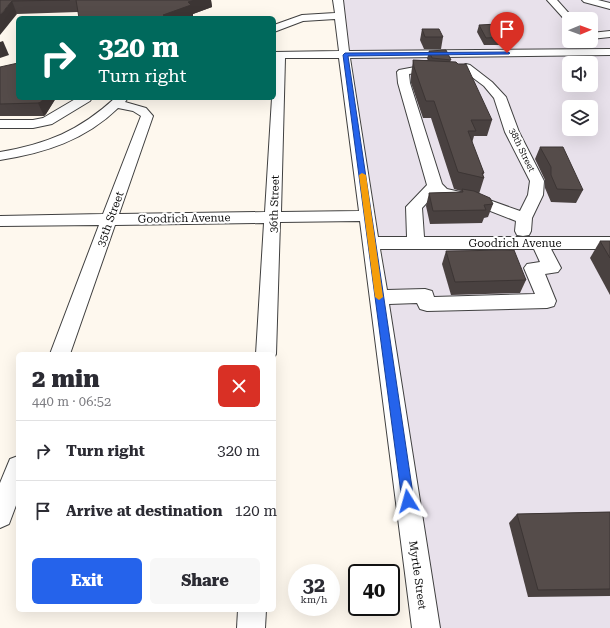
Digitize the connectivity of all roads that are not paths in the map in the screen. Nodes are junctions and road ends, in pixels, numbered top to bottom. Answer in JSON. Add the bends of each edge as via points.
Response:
{"nodes":[{"id":1,"x":552,"y":0,"type":"edge"},
{"id":2,"x":587,"y":0,"type":"edge"},
{"id":3,"x":610,"y":6,"type":"edge"},
{"id":4,"x":339,"y":8,"type":"edge"},
{"id":5,"x":563,"y":12,"type":"edge"},
{"id":6,"x":276,"y":27,"type":"edge"},
{"id":7,"x":610,"y":34,"type":"edge"},
{"id":8,"x":598,"y":35,"type":"edge"},
{"id":9,"x":583,"y":48,"type":"edge"},
{"id":10,"x":610,"y":52,"type":"edge"},
{"id":11,"x":583,"y":53,"type":"junction"},
{"id":12,"x":450,"y":54,"type":"junction"},
{"id":13,"x":277,"y":55,"type":"edge"},
{"id":14,"x":345,"y":55,"type":"junction"},
{"id":15,"x":476,"y":74,"type":"junction"},
{"id":16,"x":83,"y":100,"type":"edge"},
{"id":17,"x":118,"y":101,"type":"edge"},
{"id":18,"x":0,"y":124,"type":"edge"},
{"id":19,"x":0,"y":156,"type":"edge"},
{"id":20,"x":435,"y":186,"type":"junction"},
{"id":21,"x":368,"y":216,"type":"junction"},
{"id":22,"x":274,"y":217,"type":"junction"},
{"id":23,"x":524,"y":218,"type":"junction"},
{"id":24,"x":110,"y":219,"type":"junction"},
{"id":25,"x":0,"y":221,"type":"edge"},
{"id":26,"x":371,"y":243,"type":"junction"},
{"id":27,"x":416,"y":243,"type":"junction"},
{"id":28,"x":533,"y":243,"type":"junction"},
{"id":29,"x":610,"y":243,"type":"edge"},
{"id":30,"x":379,"y":297,"type":"junction"},
{"id":31,"x":61,"y":352,"type":"edge"},
{"id":32,"x":266,"y":352,"type":"edge"},
{"id":33,"x":16,"y":472,"type":"edge"},
{"id":34,"x":0,"y":515,"type":"edge"},
{"id":35,"x":252,"y":612,"type":"edge"},
{"id":36,"x":251,"y":628,"type":"edge"},
{"id":37,"x":426,"y":628,"type":"edge"}],
"edges":[{"from":1,"to":5,"type":"street"},
{"from":2,"to":3,"type":"street"},
{"from":4,"to":6,"type":"street"},
{"from":4,"to":14,"type":"street","name":"Myrtle Street"},
{"from":7,"to":8,"type":"street"},
{"from":9,"to":11,"type":"street"},
{"from":10,"to":11,"type":"street"},
{"from":11,"to":12,"type":"street"},
{"from":12,"to":14,"type":"street"},
{"from":12,"to":15,"type":"street","name":"38th Street"},
{"from":13,"to":14,"type":"street"},
{"from":13,"to":22,"type":"street","name":"36th Street"},
{"from":14,"to":21,"type":"street","name":"Myrtle Street"},
{"from":15,"to":20,"type":"street","via":[[409,70],[402,73]]},
{"from":15,"to":23,"type":"street","name":"38th Street","via":[[500,97],[512,132],[537,181],[536,198]]},
{"from":16,"to":18,"type":"street","via":[[48,120],[33,124]]},
{"from":17,"to":19,"type":"street","via":[[98,121],[77,134],[50,146]]},
{"from":17,"to":24,"type":"street","name":"35th Street","via":[[145,112],[147,116]]},
{"from":20,"to":23,"type":"street","via":[[446,194],[473,199]]},
{"from":20,"to":27,"type":"street","via":[[414,207]]},
{"from":21,"to":22,"type":"street","name":"Goodrich Avenue"},
{"from":21,"to":26,"type":"street","name":"Myrtle Street"},
{"from":22,"to":24,"type":"street","name":"Goodrich Avenue"},
{"from":22,"to":32,"type":"street","name":"36th Street"},
{"from":23,"to":28,"type":"street","via":[[522,225]]},
{"from":24,"to":25,"type":"street","name":"Goodrich Avenue"},
{"from":24,"to":31,"type":"street","name":"35th Street"},
{"from":26,"to":27,"type":"street","name":"Goodrich Avenue"},
{"from":26,"to":30,"type":"street","name":"Myrtle Street"},
{"from":27,"to":28,"type":"street","name":"Goodrich Avenue"},
{"from":28,"to":29,"type":"street","name":"Goodrich Avenue"},
{"from":28,"to":30,"type":"street","via":[[552,268],[533,268],[547,301],[427,304],[426,296]]},
{"from":30,"to":37,"type":"street","name":"Myrtle Street"},
{"from":33,"to":34,"type":"street"},
{"from":35,"to":36,"type":"street"}]}
